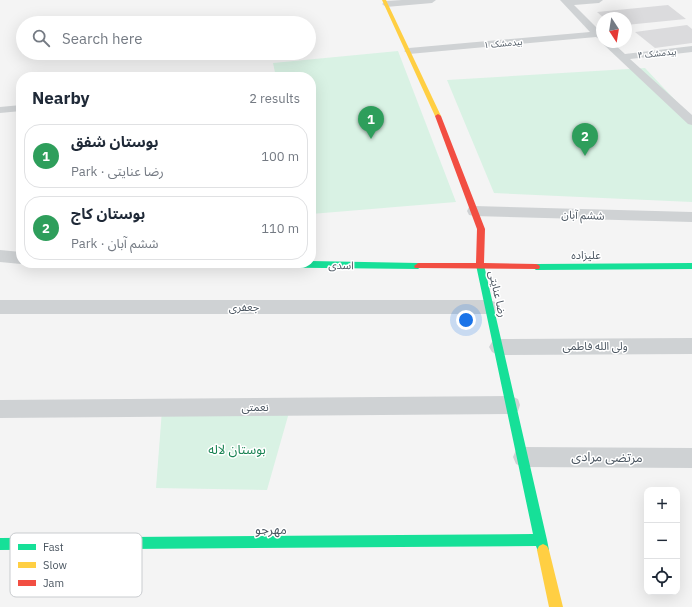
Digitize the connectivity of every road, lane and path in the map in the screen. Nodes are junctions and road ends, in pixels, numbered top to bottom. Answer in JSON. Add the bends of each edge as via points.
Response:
{"nodes":[{"id":1,"x":432,"y":0,"type":"edge"},
{"id":2,"x":599,"y":0,"type":"edge"},
{"id":3,"x":566,"y":1,"type":"edge"},
{"id":4,"x":385,"y":2,"type":"edge"},
{"id":5,"x":596,"y":32,"type":"edge"},
{"id":6,"x":596,"y":36,"type":"edge"},
{"id":7,"x":612,"y":48,"type":"edge"},
{"id":8,"x":692,"y":49,"type":"edge"},
{"id":9,"x":409,"y":51,"type":"junction"},
{"id":10,"x":622,"y":57,"type":"junction"},
{"id":11,"x":16,"y":108,"type":"edge"},
{"id":12,"x":0,"y":110,"type":"edge"},
{"id":13,"x":692,"y":121,"type":"edge"},
{"id":14,"x":474,"y":211,"type":"junction"},
{"id":15,"x":692,"y":217,"type":"edge"},
{"id":16,"x":0,"y":256,"type":"edge"},
{"id":17,"x":16,"y":258,"type":"edge"},
{"id":18,"x":316,"y":265,"type":"edge"},
{"id":19,"x":692,"y":266,"type":"edge"},
{"id":20,"x":480,"y":267,"type":"junction"},
{"id":21,"x":0,"y":307,"type":"edge"},
{"id":22,"x":489,"y":307,"type":"junction"},
{"id":23,"x":692,"y":346,"type":"edge"},
{"id":24,"x":498,"y":347,"type":"junction"},
{"id":25,"x":511,"y":405,"type":"junction"},
{"id":26,"x":0,"y":409,"type":"edge"},
{"id":27,"x":522,"y":457,"type":"junction"},
{"id":28,"x":692,"y":458,"type":"edge"},
{"id":29,"x":541,"y":540,"type":"junction"},
{"id":30,"x":142,"y":543,"type":"edge"},
{"id":31,"x":0,"y":544,"type":"edge"},
{"id":32,"x":10,"y":544,"type":"edge"},
{"id":33,"x":556,"y":607,"type":"edge"}],
"edges":[{"from":1,"to":4,"type":"street"},
{"from":2,"to":3,"type":"street"},
{"from":3,"to":5,"type":"street"},
{"from":4,"to":9,"type":"street","name":"رضا عنایتی"},
{"from":6,"to":9,"type":"street","name":"بیدمشک ۱"},
{"from":7,"to":10,"type":"street"},
{"from":8,"to":10,"type":"street","name":"بیدمشک ۴"},
{"from":9,"to":14,"type":"street","name":"رضا عنایتی","via":[[444,130]]},
{"from":10,"to":13,"type":"street"},
{"from":11,"to":12,"type":"street"},
{"from":14,"to":15,"type":"street","name":"ششم آبان"},
{"from":14,"to":20,"type":"street","name":"رضا عنایتی","via":[[481,229]]},
{"from":16,"to":17,"type":"street"},
{"from":18,"to":20,"type":"street","name":"اسدی"},
{"from":19,"to":20,"type":"street","name":"علیزاده"},
{"from":20,"to":22,"type":"street","name":"رضا عنایتی"},
{"from":21,"to":22,"type":"street","name":"جعفری"},
{"from":22,"to":24,"type":"street","name":"رضا عنایتی"},
{"from":23,"to":24,"type":"street","name":"ولی الله فاطمی"},
{"from":24,"to":25,"type":"street","name":"رضا عنایتی"},
{"from":25,"to":26,"type":"street","name":"نعمتی"},
{"from":25,"to":27,"type":"street","name":"رضا عنایتی"},
{"from":27,"to":28,"type":"street","name":"مرتضی مرادی"},
{"from":27,"to":29,"type":"street","name":"رضا عنایتی"},
{"from":29,"to":30,"type":"street","name":"مهرجو"},
{"from":29,"to":33,"type":"street","name":"رضا عنایتی"},
{"from":31,"to":32,"type":"street","name":"مهرجو"}]}
